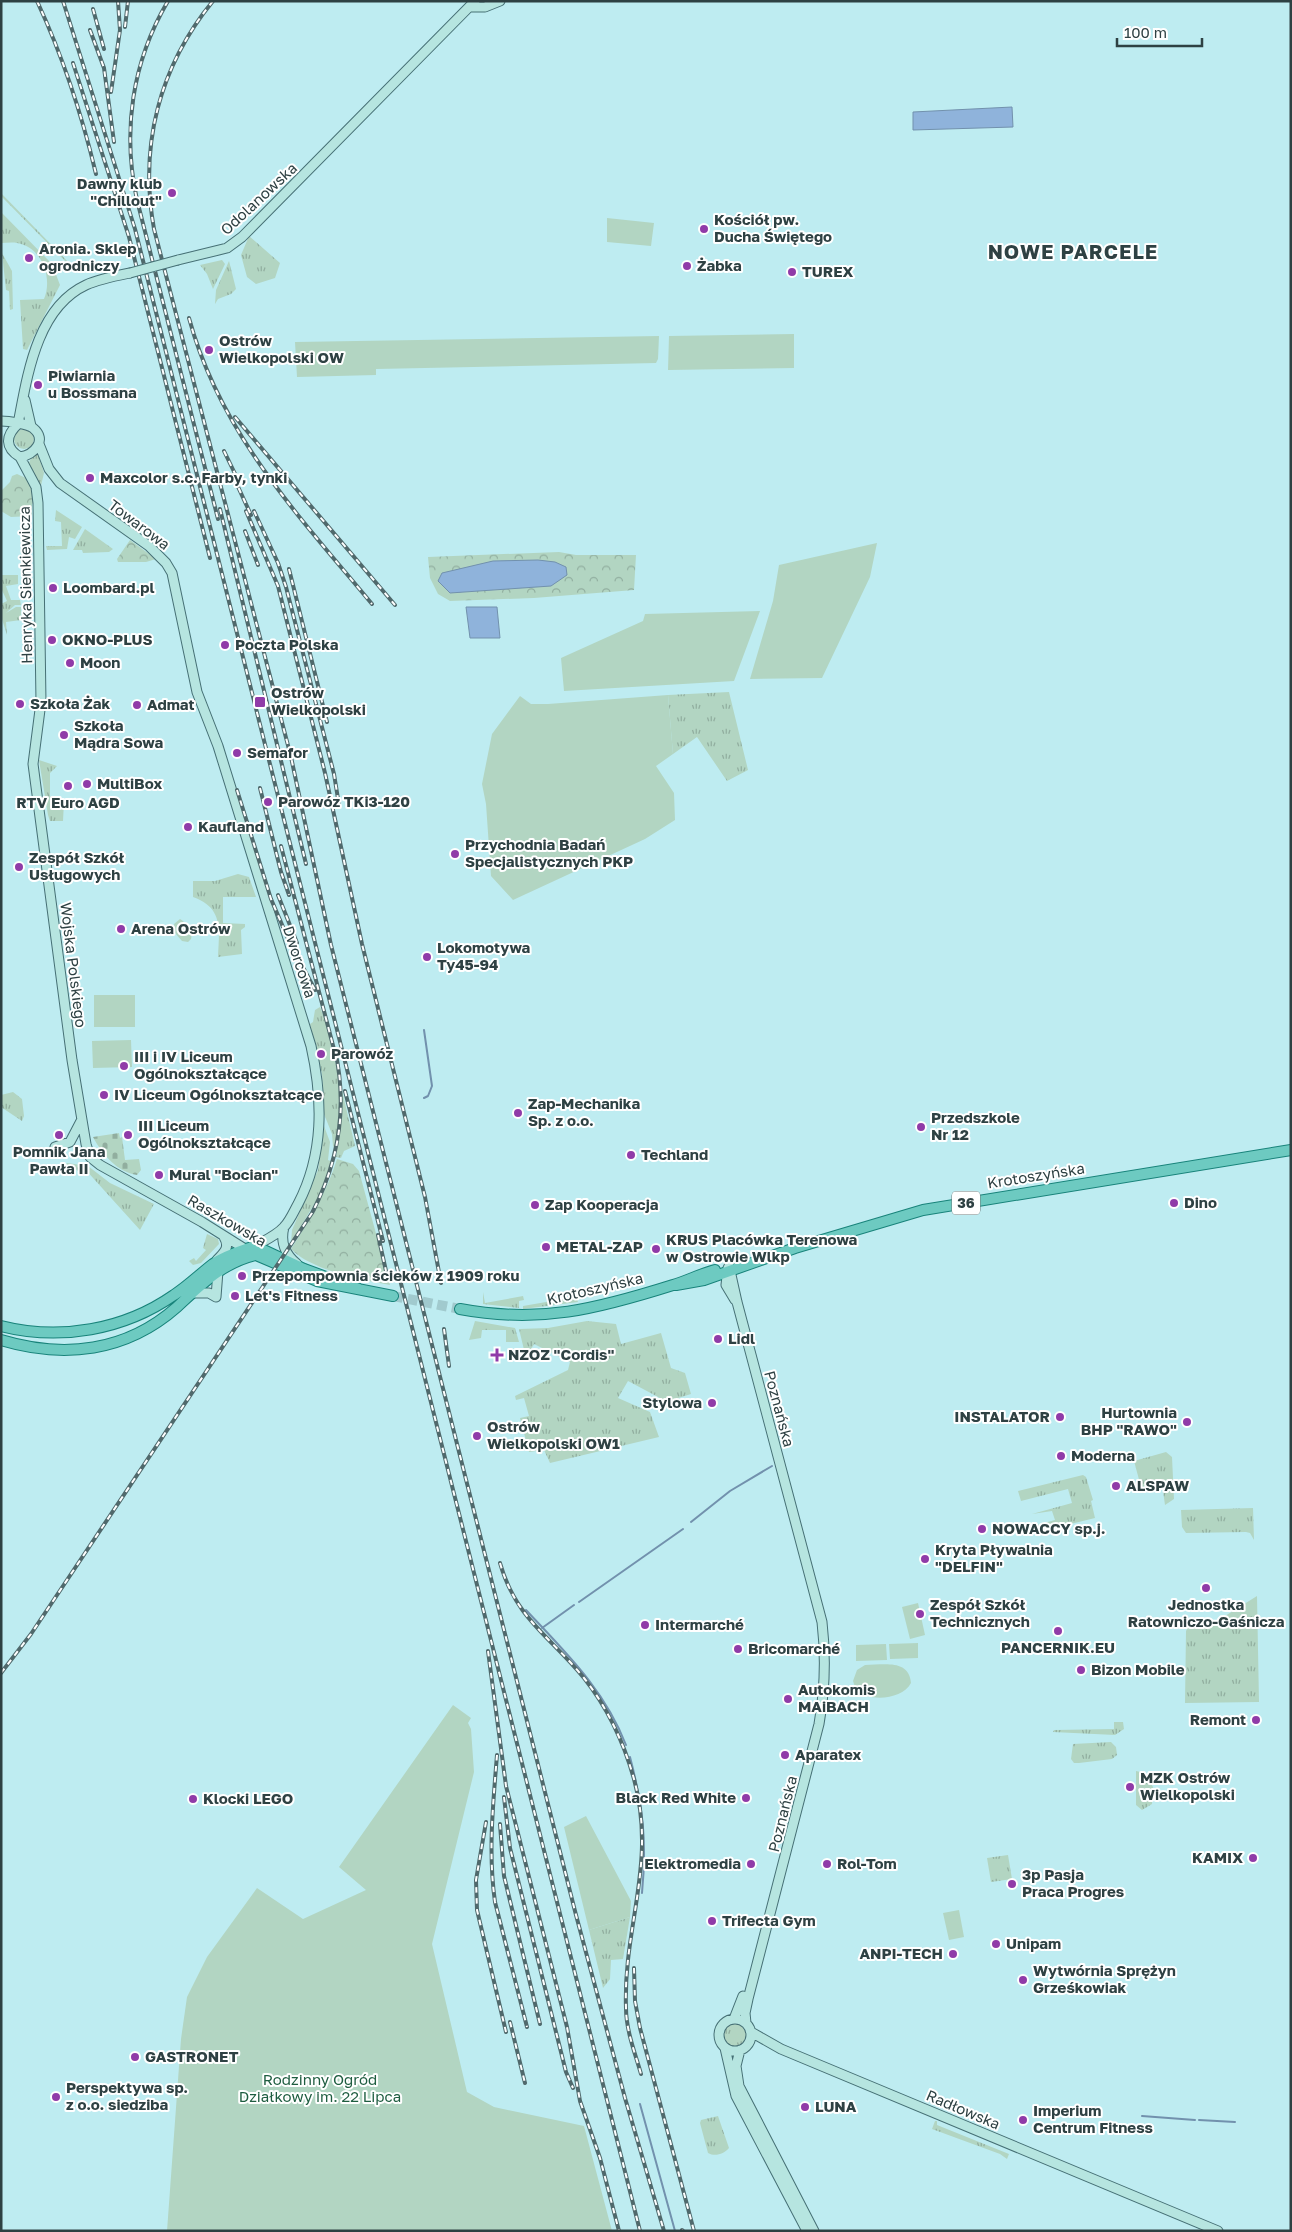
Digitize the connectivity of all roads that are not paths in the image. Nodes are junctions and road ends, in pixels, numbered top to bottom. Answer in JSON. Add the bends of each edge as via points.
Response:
{"nodes":[{"id":1,"x":500,"y":1,"type":"edge"},
{"id":2,"x":472,"y":4,"type":"edge"},
{"id":3,"x":25,"y":384,"type":"junction"},
{"id":4,"x":1,"y":421,"type":"edge"},
{"id":5,"x":18,"y":424,"type":"junction"},
{"id":6,"x":31,"y":426,"type":"junction"},
{"id":7,"x":39,"y":444,"type":"junction"},
{"id":8,"x":6,"y":448,"type":"edge"},
{"id":9,"x":20,"y":456,"type":"junction"},
{"id":10,"x":202,"y":706,"type":"joint"},
{"id":11,"x":41,"y":716,"type":"joint"},
{"id":12,"x":81,"y":1121,"type":"junction"},
{"id":13,"x":55,"y":1147,"type":"dead end"},
{"id":14,"x":1291,"y":1150,"type":"edge"},
{"id":15,"x":90,"y":1156,"type":"joint"},
{"id":16,"x":284,"y":1227,"type":"junction"},
{"id":17,"x":224,"y":1237,"type":"junction"},
{"id":18,"x":252,"y":1250,"type":"junction"},
{"id":19,"x":298,"y":1266,"type":"junction"},
{"id":20,"x":216,"y":1267,"type":"junction"},
{"id":21,"x":729,"y":1270,"type":"junction"},
{"id":22,"x":359,"y":1289,"type":"junction"},
{"id":23,"x":193,"y":1293,"type":"junction"},
{"id":24,"x":393,"y":1296,"type":"tunnel mouth"},
{"id":25,"x":460,"y":1310,"type":"tunnel mouth"},
{"id":26,"x":1,"y":1326,"type":"edge"},
{"id":27,"x":1,"y":1340,"type":"edge"},
{"id":28,"x":817,"y":1610,"type":"junction"},
{"id":29,"x":734,"y":2019,"type":"junction"},
{"id":30,"x":746,"y":2023,"type":"junction"},
{"id":31,"x":751,"y":2032,"type":"junction"},
{"id":32,"x":744,"y":2047,"type":"junction"},
{"id":33,"x":725,"y":2048,"type":"junction"},
{"id":34,"x":781,"y":2049,"type":"junction"},
{"id":35,"x":807,"y":2231,"type":"edge"},
{"id":36,"x":814,"y":2231,"type":"edge"},
{"id":37,"x":1218,"y":2231,"type":"edge"}],
"edges":[{"from":1,"to":2,"type":"main road","via":[[485,7]]},
{"from":2,"to":3,"type":"main road","name":"Odolanowska","bridge":true,"via":[[242,237],[223,249],[86,285],[64,300],[41,336]]},
{"from":3,"to":5,"type":"main road","name":"Odolanowska"},
{"from":3,"to":6,"type":"main road","name":"Odolanowska","via":[[26,411]]},
{"from":4,"to":5,"type":"main road"},
{"from":5,"to":6,"type":"main road"},
{"from":5,"to":8,"type":"main road","via":[[8,435]]},
{"from":6,"to":7,"type":"main road","via":[[37,432]]},
{"from":7,"to":9,"type":"main road","via":[[34,452]]},
{"from":7,"to":10,"type":"main road","name":"Towarowa","via":[[49,470],[60,483],[149,546],[166,563],[172,574],[190,668]]},
{"from":8,"to":9,"type":"main road"},
{"from":9,"to":11,"type":"main road","name":"Henryka Sienkiewicza","via":[[38,496]]},
{"from":10,"to":16,"type":"main road","name":"Dworcowa","via":[[305,1025],[317,1076],[319,1107],[315,1161],[306,1188]]},
{"from":11,"to":12,"type":"main road","name":"Wojska Polskiego","via":[[34,772]]},
{"from":12,"to":13,"type":"main road","via":[[70,1142]]},
{"from":12,"to":15,"type":"main road","name":"Wojska Polskiego"},
{"from":14,"to":21,"type":"main road","name":"Krotoszyńska","number":"36","via":[[937,1207]]},
{"from":15,"to":17,"type":"main road","name":"Raszkowska"},
{"from":16,"to":18,"type":"main road","name":"Dworcowa"},
{"from":16,"to":19,"type":"main road","via":[[284,1248]]},
{"from":17,"to":18,"type":"main road","name":"Raszkowska"},
{"from":17,"to":20,"type":"main road","via":[[226,1250]]},
{"from":18,"to":19,"type":"main road","name":"Raszkowska"},
{"from":18,"to":20,"type":"main road"},
{"from":18,"to":20,"type":"main road","via":[[239,1250]]},
{"from":18,"to":22,"type":"main road","name":"Raszkowska","via":[[317,1281]]},
{"from":19,"to":22,"type":"main road","name":"Raszkowska"},
{"from":20,"to":23,"type":"main road"},
{"from":20,"to":23,"type":"main road","via":[[216,1297],[209,1293]]},
{"from":20,"to":26,"type":"main road","via":[[163,1303],[104,1327],[54,1333]]},
{"from":21,"to":25,"type":"main road","name":"Krotoszyńska","via":[[692,1276],[676,1285],[597,1307],[551,1315],[504,1316]]},
{"from":21,"to":28,"type":"main road","name":"Poznańska","via":[[726,1285],[736,1302]]},
{"from":22,"to":24,"type":"main road","name":"Raszkowska"},
{"from":23,"to":27,"type":"main road","via":[[154,1326],[105,1347],[49,1350]]},
{"from":28,"to":29,"type":"main road","name":"Poznańska","via":[[819,1668],[810,1737],[742,2004]]},
{"from":28,"to":30,"type":"main road","name":"Poznańska","via":[[822,1622],[824,1652],[819,1724],[748,1999]]},
{"from":29,"to":30,"type":"main road"},
{"from":29,"to":33,"type":"main road","via":[[724,2023],[719,2030],[719,2038]]},
{"from":30,"to":31,"type":"main road"},
{"from":31,"to":32,"type":"main road"},
{"from":31,"to":34,"type":"main road"},
{"from":32,"to":33,"type":"main road"},
{"from":32,"to":34,"type":"main road"},
{"from":32,"to":36,"type":"main road","via":[[736,2061],[739,2086]]},
{"from":33,"to":35,"type":"main road","via":[[736,2096]]},
{"from":34,"to":37,"type":"main road","name":"Radłowska"}]}
